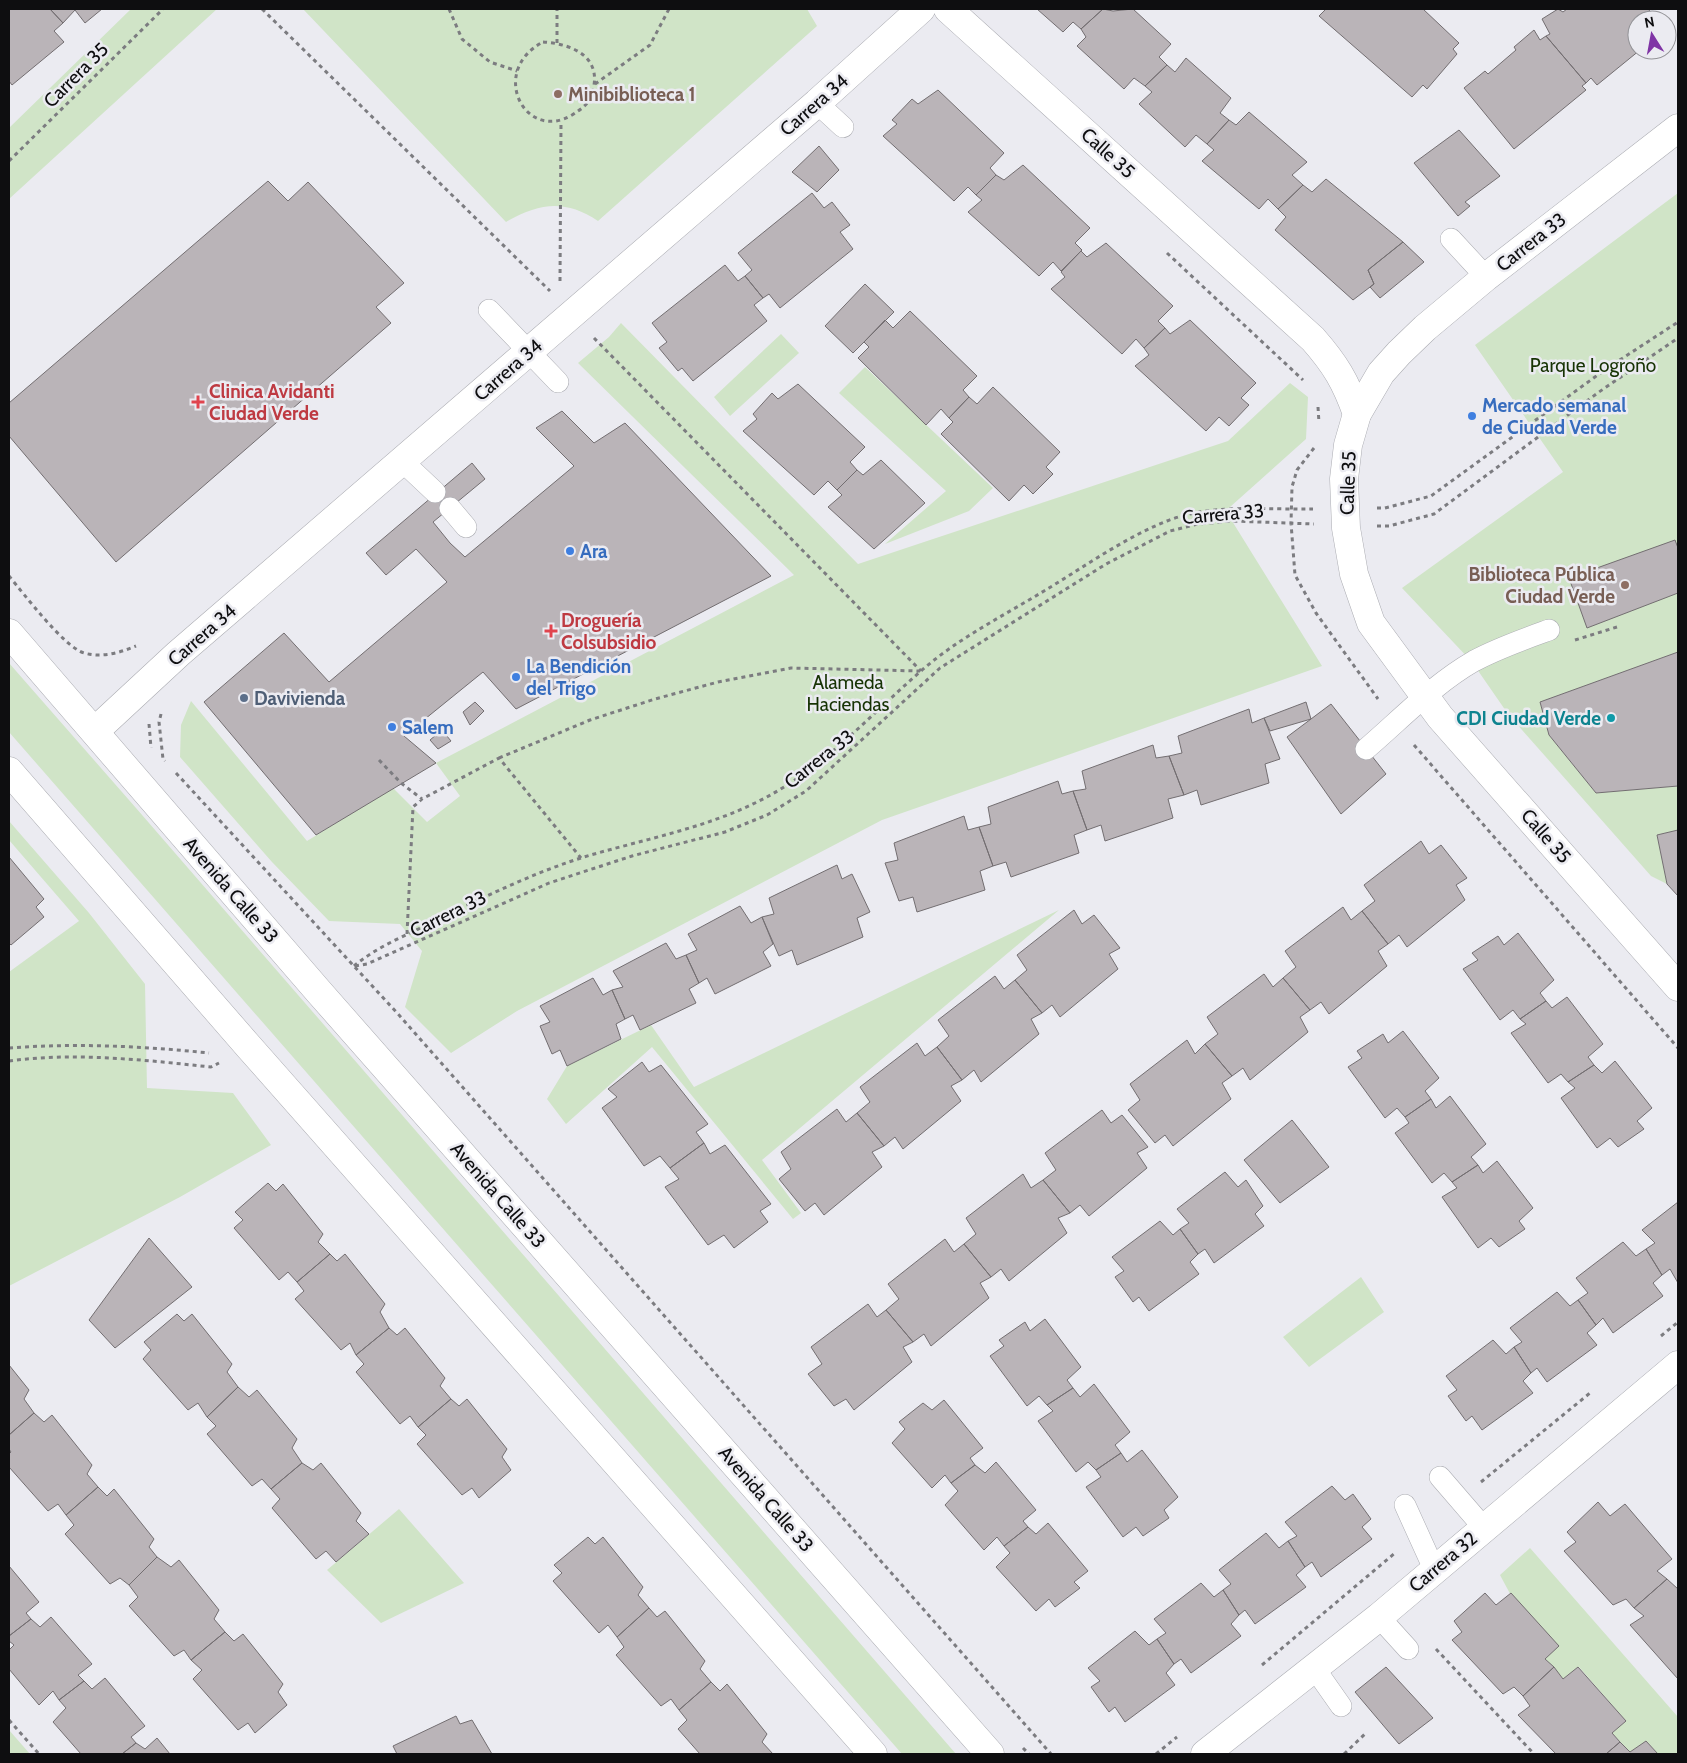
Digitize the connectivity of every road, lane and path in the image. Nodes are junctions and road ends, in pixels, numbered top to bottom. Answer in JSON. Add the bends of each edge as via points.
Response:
{"nodes":[{"id":1,"x":163,"y":9,"type":"edge"},
{"id":2,"x":449,"y":9,"type":"edge"},
{"id":3,"x":557,"y":9,"type":"edge"},
{"id":4,"x":669,"y":9,"type":"edge"},
{"id":5,"x":921,"y":9,"type":"edge"},
{"id":6,"x":948,"y":9,"type":"edge"},
{"id":7,"x":557,"y":43,"type":"junction"},
{"id":8,"x":517,"y":71,"type":"junction"},
{"id":9,"x":595,"y":84,"type":"junction"},
{"id":10,"x":817,"y":103,"type":"junction"},
{"id":11,"x":560,"y":122,"type":"junction"},
{"id":12,"x":843,"y":127,"type":"dead end"},
{"id":13,"x":1678,"y":128,"type":"edge"},
{"id":14,"x":9,"y":161,"type":"edge"},
{"id":15,"x":1451,"y":239,"type":"dead end"},
{"id":16,"x":1166,"y":253,"type":"dead end"},
{"id":17,"x":1486,"y":277,"type":"junction"},
{"id":18,"x":489,"y":310,"type":"dead end"},
{"id":19,"x":571,"y":315,"type":"junction"},
{"id":20,"x":1678,"y":322,"type":"edge"},
{"id":21,"x":596,"y":332,"type":"dead end"},
{"id":22,"x":1678,"y":338,"type":"edge"},
{"id":23,"x":586,"y":340,"type":"dead end"},
{"id":24,"x":528,"y":352,"type":"junction"},
{"id":25,"x":558,"y":382,"type":"dead end"},
{"id":26,"x":1305,"y":383,"type":"dead end"},
{"id":27,"x":1317,"y":404,"type":"dead end"},
{"id":28,"x":1357,"y":414,"type":"junction"},
{"id":29,"x":1319,"y":427,"type":"dead end"},
{"id":30,"x":1318,"y":443,"type":"dead end"},
{"id":31,"x":402,"y":460,"type":"junction"},
{"id":32,"x":435,"y":492,"type":"dead end"},
{"id":33,"x":450,"y":508,"type":"dead end"},
{"id":34,"x":1291,"y":509,"type":"junction"},
{"id":35,"x":1346,"y":519,"type":"junction"},
{"id":36,"x":466,"y":527,"type":"dead end"},
{"id":37,"x":9,"y":576,"type":"edge"},
{"id":38,"x":1549,"y":630,"type":"dead end"},
{"id":39,"x":9,"y":633,"type":"edge"},
{"id":40,"x":178,"y":654,"type":"junction"},
{"id":41,"x":921,"y":671,"type":"junction"},
{"id":42,"x":1424,"y":697,"type":"junction"},
{"id":43,"x":162,"y":712,"type":"dead end"},
{"id":44,"x":151,"y":715,"type":"dead end"},
{"id":45,"x":95,"y":730,"type":"junction"},
{"id":46,"x":1366,"y":749,"type":"dead end"},
{"id":47,"x":152,"y":752,"type":"dead end"},
{"id":48,"x":499,"y":758,"type":"junction"},
{"id":49,"x":379,"y":760,"type":"dead end"},
{"id":50,"x":9,"y":771,"type":"edge"},
{"id":51,"x":422,"y":799,"type":"junction"},
{"id":52,"x":581,"y":858,"type":"junction"},
{"id":53,"x":407,"y":935,"type":"junction"},
{"id":54,"x":354,"y":966,"type":"junction"},
{"id":55,"x":1678,"y":986,"type":"edge"},
{"id":56,"x":9,"y":1048,"type":"edge"},
{"id":57,"x":216,"y":1053,"type":"dead end"},
{"id":58,"x":225,"y":1059,"type":"dead end"},
{"id":59,"x":9,"y":1061,"type":"edge"},
{"id":60,"x":1678,"y":1365,"type":"edge"},
{"id":61,"x":1440,"y":1477,"type":"dead end"},
{"id":62,"x":1405,"y":1505,"type":"dead end"},
{"id":63,"x":1484,"y":1528,"type":"junction"},
{"id":64,"x":1434,"y":1569,"type":"junction"},
{"id":65,"x":1379,"y":1617,"type":"junction"},
{"id":66,"x":1430,"y":1643,"type":"dead end"},
{"id":67,"x":1408,"y":1649,"type":"dead end"},
{"id":68,"x":1315,"y":1669,"type":"junction"},
{"id":69,"x":1341,"y":1706,"type":"dead end"},
{"id":70,"x":9,"y":1720,"type":"edge"},
{"id":71,"x":1366,"y":1734,"type":"dead end"},
{"id":72,"x":1021,"y":1746,"type":"dead end"},
{"id":73,"x":38,"y":1754,"type":"edge"},
{"id":74,"x":873,"y":1754,"type":"edge"},
{"id":75,"x":990,"y":1754,"type":"edge"},
{"id":76,"x":1029,"y":1754,"type":"edge"},
{"id":77,"x":1051,"y":1754,"type":"edge"},
{"id":78,"x":1205,"y":1754,"type":"edge"},
{"id":79,"x":1344,"y":1754,"type":"edge"},
{"id":80,"x":1534,"y":1754,"type":"edge"}],
"edges":[{"from":1,"to":14,"type":"path","name":"Carrera 35"},
{"from":2,"to":8,"type":"path","via":[[462,39],[490,62]]},
{"from":3,"to":7,"type":"path"},
{"from":4,"to":9,"type":"path","via":[[650,45]]},
{"from":5,"to":10,"type":"street","name":"Carrera 34"},
{"from":6,"to":28,"type":"street","name":"Calle 35","via":[[1313,339],[1335,364],[1348,386]]},
{"from":7,"to":8,"type":"path","via":[[543,42],[531,48]]},
{"from":7,"to":9,"type":"path","via":[[570,46],[589,61]]},
{"from":8,"to":11,"type":"path","via":[[514,83],[522,106],[542,121]]},
{"from":9,"to":11,"type":"path","via":[[587,106]]},
{"from":10,"to":12,"type":"lane"},
{"from":10,"to":19,"type":"street","name":"Carrera 34"},
{"from":11,"to":19,"type":"path","via":[[560,286]]},
{"from":13,"to":17,"type":"street","name":"Carrera 33"},
{"from":15,"to":17,"type":"lane"},
{"from":16,"to":26,"type":"path"},
{"from":17,"to":28,"type":"street","name":"Carrera 33","via":[[1399,353],[1381,373]]},
{"from":18,"to":24,"type":"lane"},
{"from":19,"to":24,"type":"street","name":"Carrera 34"},
{"from":20,"to":35,"type":"path","via":[[1606,369],[1431,496]]},
{"from":21,"to":23,"type":"path"},
{"from":22,"to":35,"type":"path","via":[[1434,514],[1389,526]]},
{"from":24,"to":25,"type":"lane"},
{"from":24,"to":31,"type":"street","name":"Carrera 34"},
{"from":27,"to":29,"type":"path"},
{"from":28,"to":35,"type":"street","name":"Calle 35","via":[[1348,445],[1344,479]]},
{"from":30,"to":34,"type":"path","via":[[1297,470]]},
{"from":31,"to":32,"type":"lane"},
{"from":31,"to":40,"type":"street","name":"Carrera 34"},
{"from":33,"to":36,"type":"lane"},
{"from":34,"to":35,"type":"path","name":"Carrera 33"},
{"from":34,"to":41,"type":"path","name":"Carrera 33","via":[[1226,510],[1168,520],[1114,548],[970,636]]},
{"from":35,"to":42,"type":"street","name":"Calle 35","via":[[1354,574],[1371,623]]},
{"from":35,"to":54,"type":"path","via":[[1312,524],[1232,521],[1170,530],[1106,564],[940,668],[806,791],[767,815],[725,832],[632,856],[549,883],[375,961]]},
{"from":37,"to":40,"type":"path","via":[[65,640],[82,652],[105,656],[164,640]]},
{"from":38,"to":42,"type":"lane","via":[[1472,662]]},
{"from":39,"to":45,"type":"street","name":"Avenida Calle 33"},
{"from":40,"to":45,"type":"street","name":"Carrera 34"},
{"from":41,"to":48,"type":"path","via":[[791,668],[718,682],[590,720]]},
{"from":41,"to":52,"type":"path","name":"Carrera 33","via":[[795,781],[754,804],[715,819]]},
{"from":42,"to":46,"type":"lane"},
{"from":42,"to":55,"type":"street","name":"Calle 35"},
{"from":43,"to":54,"type":"path","via":[[159,722],[163,759]]},
{"from":44,"to":47,"type":"path"},
{"from":45,"to":75,"type":"street","name":"Avenida Calle 33","via":[[319,992]]},
{"from":48,"to":51,"type":"path"},
{"from":48,"to":52,"type":"path"},
{"from":49,"to":51,"type":"path"},
{"from":50,"to":74,"type":"street"},
{"from":51,"to":53,"type":"path","via":[[412,807]]},
{"from":52,"to":53,"type":"path","name":"Carrera 33","via":[[502,888]]},
{"from":53,"to":54,"type":"path","name":"Carrera 33"},
{"from":54,"to":77,"type":"path"},
{"from":56,"to":57,"type":"path","via":[[65,1044]]},
{"from":58,"to":59,"type":"path","via":[[211,1067],[66,1056]]},
{"from":60,"to":63,"type":"street","name":"Carrera 32"},
{"from":61,"to":63,"type":"lane"},
{"from":62,"to":64,"type":"lane"},
{"from":63,"to":64,"type":"street","name":"Carrera 32"},
{"from":64,"to":65,"type":"street","name":"Carrera 32"},
{"from":65,"to":67,"type":"lane"},
{"from":65,"to":68,"type":"street","name":"Carrera 32"},
{"from":66,"to":80,"type":"path"},
{"from":68,"to":69,"type":"lane"},
{"from":68,"to":78,"type":"street","name":"Carrera 32"},
{"from":70,"to":73,"type":"path"},
{"from":71,"to":79,"type":"path"},
{"from":72,"to":76,"type":"path"}]}
